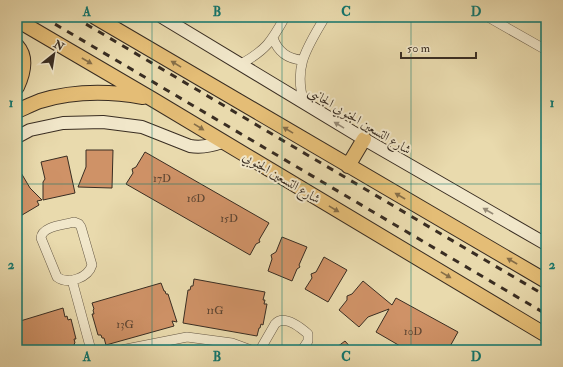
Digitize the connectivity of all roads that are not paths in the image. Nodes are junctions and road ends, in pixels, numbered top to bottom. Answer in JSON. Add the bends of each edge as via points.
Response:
{"nodes":[{"id":1,"x":95,"y":17,"type":"edge"},
{"id":2,"x":115,"y":17,"type":"edge"},
{"id":3,"x":162,"y":17,"type":"edge"},
{"id":4,"x":285,"y":17,"type":"edge"},
{"id":5,"x":325,"y":17,"type":"edge"},
{"id":6,"x":488,"y":17,"type":"edge"},
{"id":7,"x":17,"y":20,"type":"edge"},
{"id":8,"x":273,"y":38,"type":"junction"},
{"id":9,"x":133,"y":39,"type":"junction"},
{"id":10,"x":17,"y":46,"type":"edge"},
{"id":11,"x":546,"y":50,"type":"edge"},
{"id":12,"x":302,"y":60,"type":"junction"},
{"id":13,"x":240,"y":64,"type":"junction"},
{"id":14,"x":17,"y":87,"type":"edge"},
{"id":15,"x":152,"y":99,"type":"junction"},
{"id":16,"x":304,"y":103,"type":"junction"},
{"id":17,"x":17,"y":111,"type":"edge"},
{"id":18,"x":17,"y":137,"type":"edge"},
{"id":19,"x":364,"y":139,"type":"junction"},
{"id":20,"x":222,"y":142,"type":"junction"},
{"id":21,"x":348,"y":166,"type":"junction"},
{"id":22,"x":544,"y":242,"type":"edge"},
{"id":23,"x":72,"y":280,"type":"junction"},
{"id":24,"x":546,"y":281,"type":"edge"},
{"id":25,"x":546,"y":335,"type":"edge"},
{"id":26,"x":151,"y":347,"type":"edge"},
{"id":27,"x":91,"y":350,"type":"edge"},
{"id":28,"x":121,"y":350,"type":"edge"},
{"id":29,"x":251,"y":350,"type":"edge"},
{"id":30,"x":260,"y":350,"type":"edge"},
{"id":31,"x":302,"y":350,"type":"edge"}],
"edges":[{"from":1,"to":9,"type":"main road"},
{"from":2,"to":9,"type":"main road"},
{"from":3,"to":13,"type":"street","name":"شارع التسعين الجنوبي الجانبى"},
{"from":4,"to":8,"type":"street"},
{"from":5,"to":12,"type":"street"},
{"from":6,"to":11,"type":"street"},
{"from":7,"to":15,"type":"main road","name":"شارع التسعين الجنوبي","one_way":true},
{"from":8,"to":12,"type":"street","via":[[286,56]]},
{"from":8,"to":13,"type":"street","via":[[262,51]]},
{"from":21,"to":9,"type":"main road","one_way":true},
{"from":10,"to":14,"type":"main road","via":[[24,66]]},
{"from":12,"to":16,"type":"street","via":[[300,90]]},
{"from":13,"to":16,"type":"street","name":"شارع التسعين الجنوبي الجانبى"},
{"from":15,"to":17,"type":"main road","via":[[123,94],[81,93],[40,101]]},
{"from":15,"to":20,"type":"main road","name":"شارع التسعين الجنوبي","one_way":true},
{"from":19,"to":16,"type":"street","name":"شارع التسعين الجنوبي الجانبى","one_way":true},
{"from":18,"to":20,"type":"street","via":[[30,130],[63,123],[103,122],[142,127],[190,146],[208,147]]},
{"from":19,"to":21,"type":"main road"},
{"from":22,"to":19,"type":"street","name":"شارع التسعين الجنوبي الجانبى","one_way":true},
{"from":20,"to":25,"type":"main road","name":"شارع التسعين الجنوبي","one_way":true},
{"from":24,"to":21,"type":"main road","one_way":true},
{"from":23,"to":23,"type":"street","via":[[86,276],[92,265],[81,227],[74,222],[45,230],[41,235],[57,277],[61,280]]},
{"from":23,"to":27,"type":"street"},
{"from":26,"to":28,"type":"street"},
{"from":26,"to":29,"type":"street","via":[[187,337],[232,343]]},
{"from":30,"to":31,"type":"street","via":[[275,324],[282,319],[308,334],[308,341]]}]}
